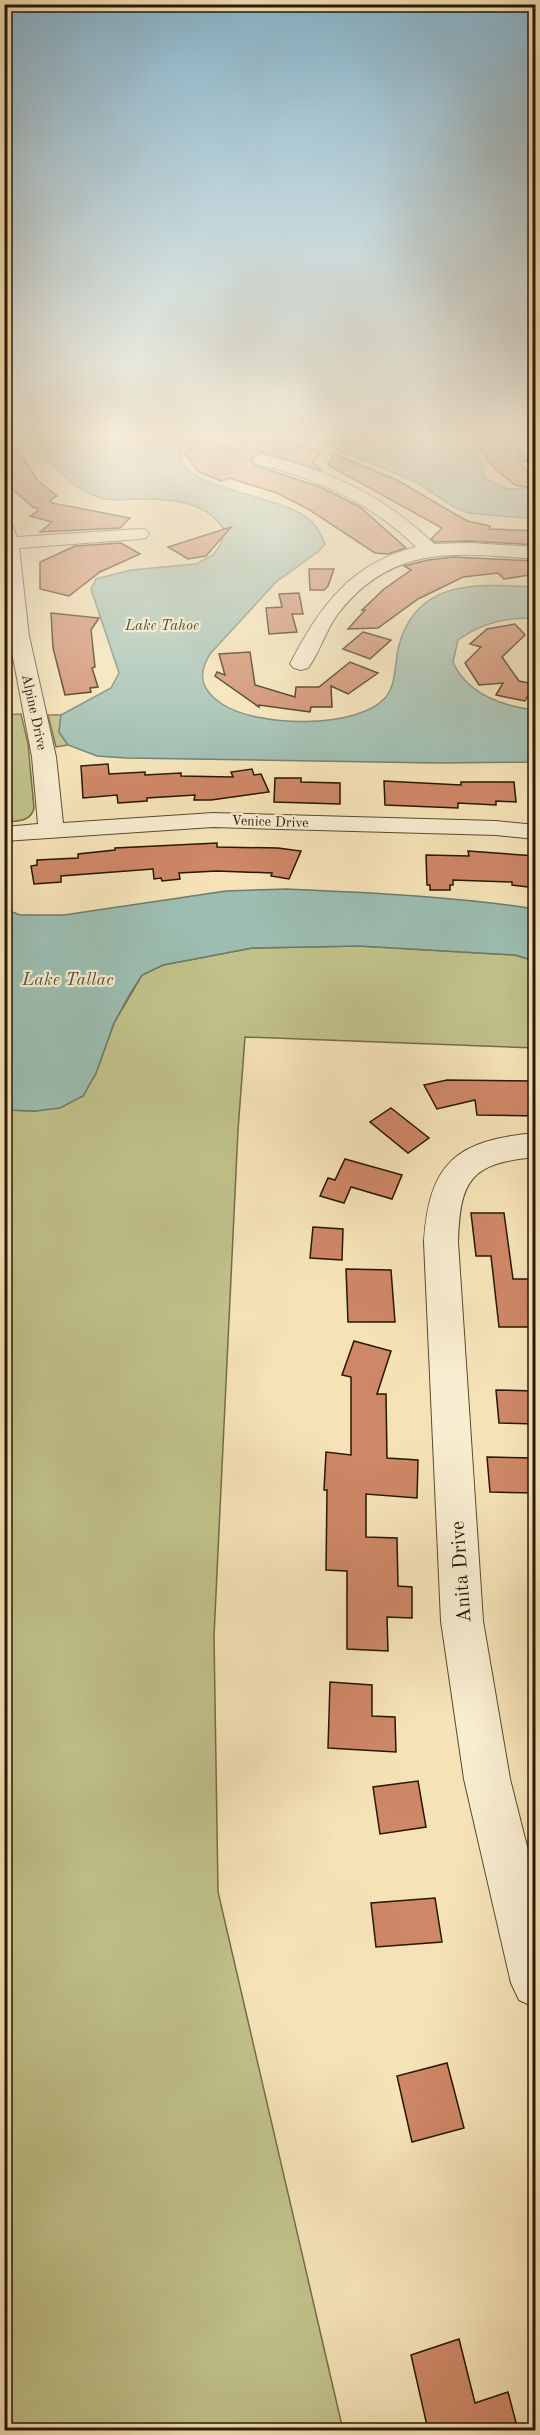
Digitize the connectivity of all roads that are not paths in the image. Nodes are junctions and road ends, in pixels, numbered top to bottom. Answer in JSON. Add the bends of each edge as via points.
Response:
{"nodes":[{"id":1,"x":7,"y":552,"type":"edge"},
{"id":2,"x":424,"y":552,"type":"edge"},
{"id":3,"x":514,"y":552,"type":"edge"},
{"id":4,"x":536,"y":553,"type":"edge"},
{"id":5,"x":8,"y":580,"type":"edge"},
{"id":6,"x":301,"y":664,"type":"dead end"},
{"id":7,"x":51,"y":830,"type":"junction"},
{"id":8,"x":536,"y":832,"type":"edge"},
{"id":9,"x":4,"y":834,"type":"edge"},
{"id":10,"x":536,"y":1145,"type":"edge"},
{"id":11,"x":536,"y":1983,"type":"edge"}],
"edges":[{"from":1,"to":5,"type":"street","name":"Alpine Drive"},
{"from":2,"to":6,"type":"street","via":[[377,570],[335,605]]},
{"from":3,"to":4,"type":"street"},
{"from":5,"to":7,"type":"street","name":"Alpine Drive","via":[[44,757]]},
{"from":7,"to":8,"type":"street","name":"Venice Drive","via":[[213,820]]},
{"from":7,"to":9,"type":"street","name":"Venice Drive"},
{"from":10,"to":11,"type":"street","name":"Anita Drive","via":[[493,1152],[471,1162],[458,1175],[448,1189],[441,1242],[462,1621],[487,1779]]}]}
